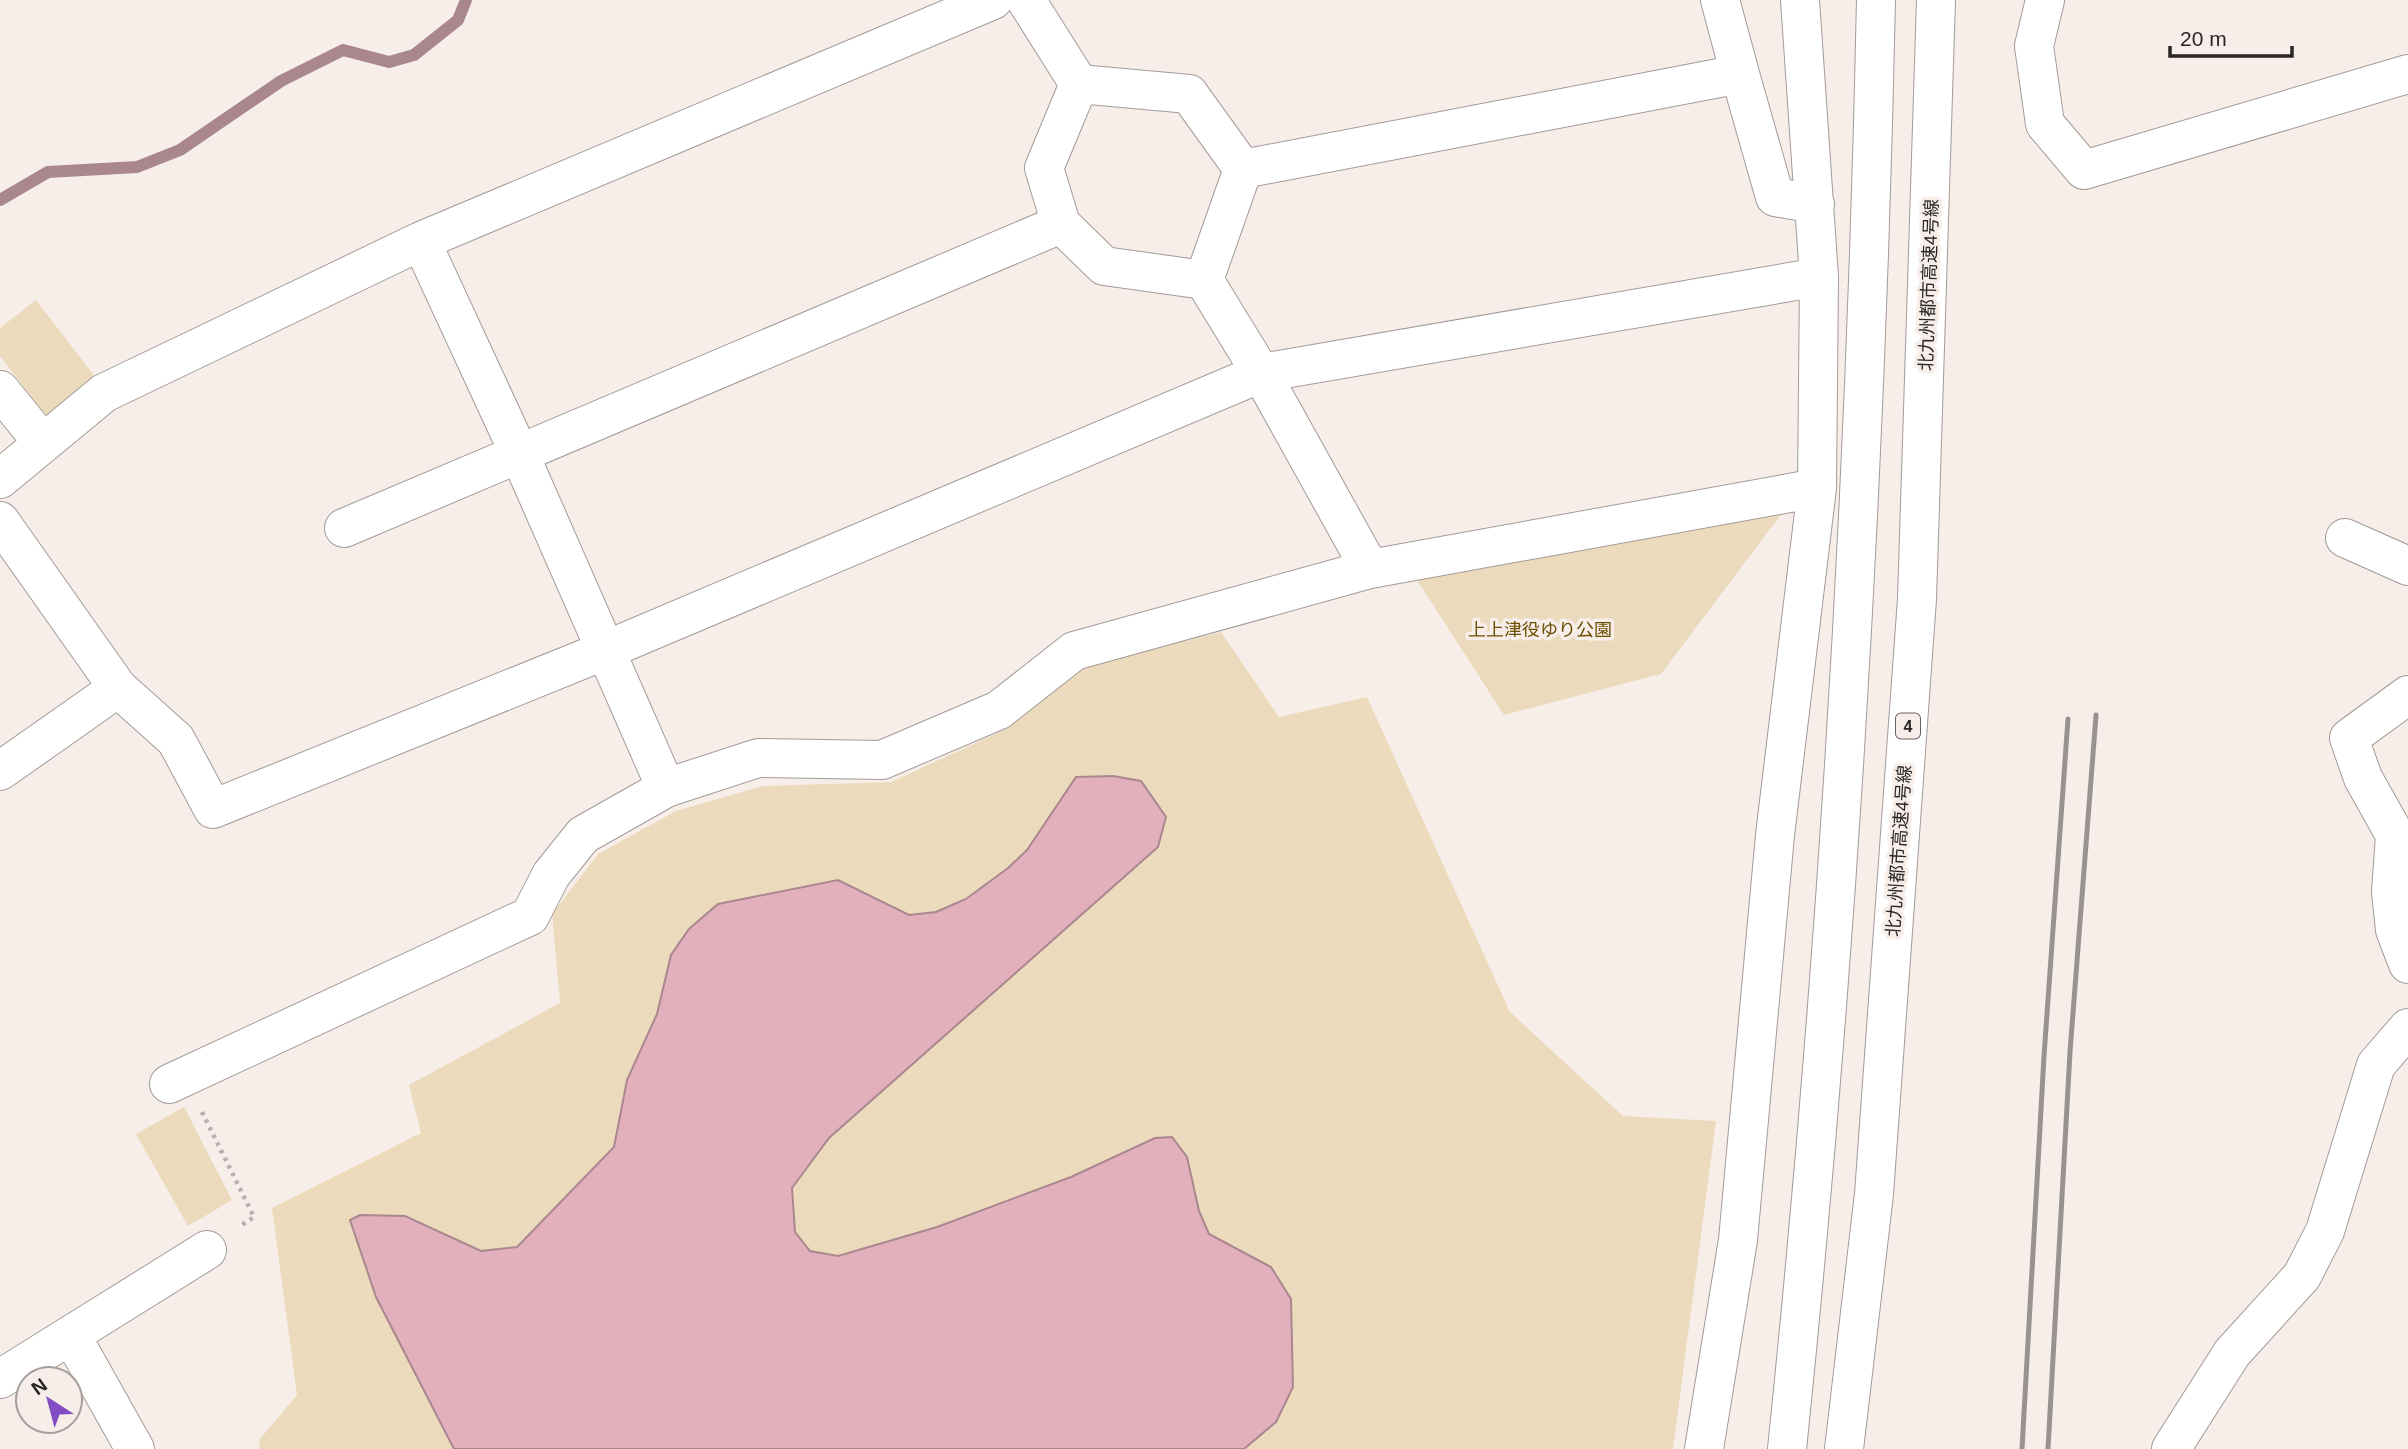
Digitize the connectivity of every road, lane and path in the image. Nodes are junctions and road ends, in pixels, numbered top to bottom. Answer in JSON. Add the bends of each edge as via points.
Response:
{"nodes":[{"id":1,"x":993,"y":0,"type":"edge"},
{"id":2,"x":1026,"y":0,"type":"edge"},
{"id":3,"x":1720,"y":0,"type":"edge"},
{"id":4,"x":1800,"y":0,"type":"edge"},
{"id":5,"x":1876,"y":0,"type":"edge"},
{"id":6,"x":1936,"y":0,"type":"edge"},
{"id":7,"x":2045,"y":0,"type":"edge"},
{"id":8,"x":1740,"y":74,"type":"junction"},
{"id":9,"x":2408,"y":74,"type":"edge"},
{"id":10,"x":1079,"y":84,"type":"junction"},
{"id":11,"x":1242,"y":169,"type":"junction"},
{"id":12,"x":1815,"y":204,"type":"junction"},
{"id":13,"x":1061,"y":224,"type":"junction"},
{"id":14,"x":421,"y":241,"type":"junction"},
{"id":15,"x":1819,"y":277,"type":"junction"},
{"id":16,"x":1204,"y":280,"type":"junction"},
{"id":17,"x":1261,"y":373,"type":"junction"},
{"id":18,"x":0,"y":390,"type":"edge"},
{"id":19,"x":43,"y":443,"type":"junction"},
{"id":20,"x":519,"y":453,"type":"junction"},
{"id":21,"x":0,"y":479,"type":"edge"},
{"id":22,"x":1818,"y":488,"type":"junction"},
{"id":23,"x":0,"y":521,"type":"edge"},
{"id":24,"x":344,"y":528,"type":"dead end"},
{"id":25,"x":2344,"y":538,"type":"dead end"},
{"id":26,"x":2408,"y":566,"type":"edge"},
{"id":27,"x":1370,"y":569,"type":"junction"},
{"id":28,"x":606,"y":650,"type":"junction"},
{"id":29,"x":118,"y":688,"type":"junction"},
{"id":30,"x":2408,"y":695,"type":"edge"},
{"id":31,"x":0,"y":771,"type":"edge"},
{"id":32,"x":666,"y":788,"type":"junction"},
{"id":33,"x":2401,"y":833,"type":"edge"},
{"id":34,"x":2408,"y":964,"type":"edge"},
{"id":35,"x":2408,"y":1028,"type":"edge"},
{"id":36,"x":177,"y":1080,"type":"joint"},
{"id":37,"x":254,"y":1217,"type":"dead end"},
{"id":38,"x":207,"y":1251,"type":"dead end"},
{"id":39,"x":71,"y":1335,"type":"junction"},
{"id":40,"x":0,"y":1379,"type":"edge"},
{"id":41,"x":135,"y":1449,"type":"edge"},
{"id":42,"x":1704,"y":1449,"type":"edge"},
{"id":43,"x":1787,"y":1449,"type":"edge"},
{"id":44,"x":1844,"y":1449,"type":"edge"},
{"id":45,"x":2171,"y":1449,"type":"edge"}],
"edges":[{"from":1,"to":14,"type":"main road"},
{"from":2,"to":10,"type":"main road"},
{"from":3,"to":8,"type":"main road"},
{"from":4,"to":12,"type":"main road"},
{"from":5,"to":43,"type":"main road","via":[[1855,606],[1814,1188]]},
{"from":6,"to":44,"type":"main road","name":"北九州都市高速4号線","number":"4","via":[[1917,599],[1874,1194]]},
{"from":7,"to":9,"type":"main road","via":[[2034,46],[2045,124],[2084,170]]},
{"from":8,"to":11,"type":"main road"},
{"from":8,"to":12,"type":"main road","via":[[1775,197]]},
{"from":10,"to":11,"type":"main road","via":[[1189,94]]},
{"from":10,"to":13,"type":"main road","via":[[1044,168]]},
{"from":11,"to":16,"type":"main road"},
{"from":12,"to":15,"type":"main road"},
{"from":13,"to":16,"type":"main road","via":[[1104,266]]},
{"from":13,"to":20,"type":"main road"},
{"from":14,"to":19,"type":"main road","via":[[104,393]]},
{"from":14,"to":20,"type":"main road"},
{"from":15,"to":17,"type":"main road"},
{"from":15,"to":22,"type":"main road"},
{"from":16,"to":17,"type":"main road"},
{"from":17,"to":27,"type":"main road"},
{"from":17,"to":28,"type":"main road"},
{"from":18,"to":19,"type":"main road"},
{"from":19,"to":21,"type":"main road"},
{"from":20,"to":24,"type":"main road"},
{"from":20,"to":28,"type":"main road"},
{"from":22,"to":27,"type":"main road"},
{"from":22,"to":42,"type":"main road","via":[[1775,835],[1738,1240]]},
{"from":23,"to":29,"type":"main road"},
{"from":25,"to":26,"type":"main road"},
{"from":27,"to":32,"type":"main road","via":[[1074,650],[999,710],[882,760],[758,758]]},
{"from":28,"to":29,"type":"main road","via":[[214,809],[176,740]]},
{"from":28,"to":32,"type":"main road"},
{"from":29,"to":31,"type":"main road"},
{"from":30,"to":33,"type":"main road","via":[[2348,738],[2363,778]]},
{"from":32,"to":36,"type":"main road","via":[[583,835],[551,875],[530,916]]},
{"from":33,"to":34,"type":"main road","via":[[2392,892],[2395,930]]},
{"from":35,"to":45,"type":"main road","via":[[2376,1065],[2325,1231],[2302,1276],[2232,1353]]},
{"from":36,"to":37,"type":"path"},
{"from":38,"to":39,"type":"main road"},
{"from":39,"to":40,"type":"main road"},
{"from":39,"to":41,"type":"main road"}]}
